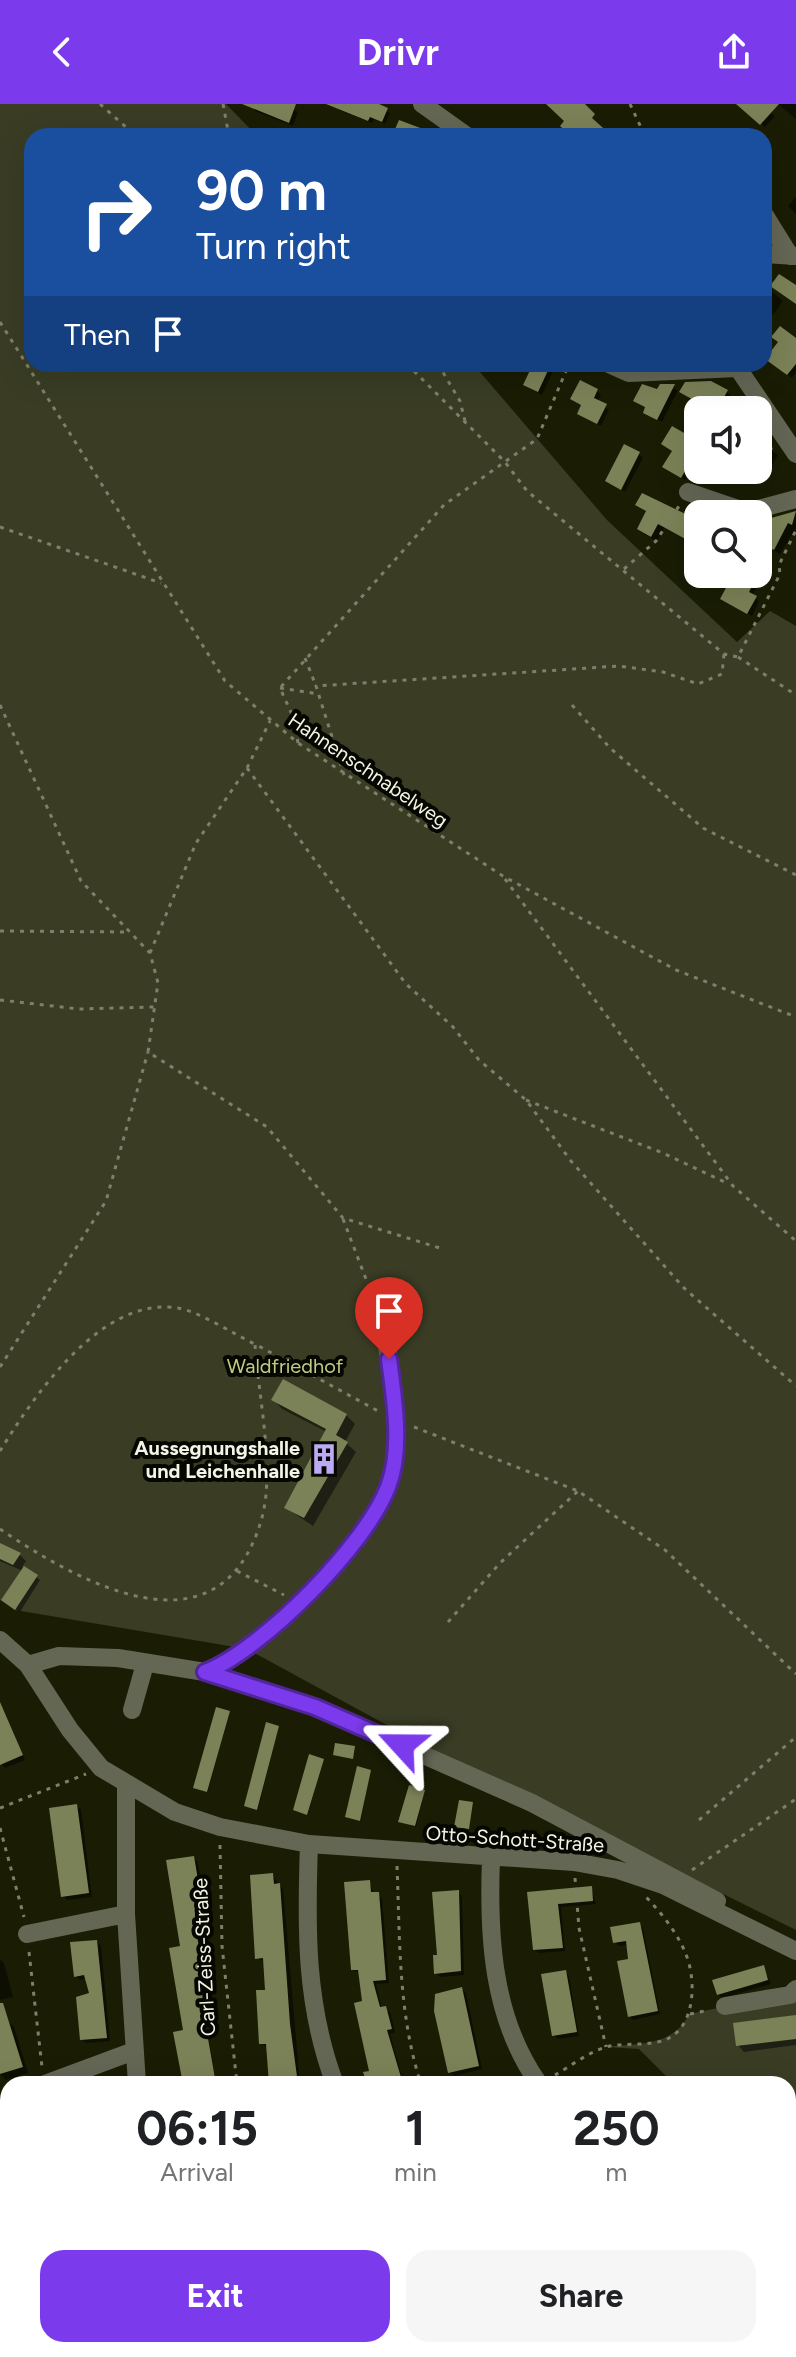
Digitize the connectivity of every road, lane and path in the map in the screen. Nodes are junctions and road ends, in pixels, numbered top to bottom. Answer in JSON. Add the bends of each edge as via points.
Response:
{"nodes":[{"id":1,"x":100,"y":104,"type":"edge"},
{"id":2,"x":422,"y":104,"type":"edge"},
{"id":3,"x":630,"y":104,"type":"edge"},
{"id":4,"x":222,"y":105,"type":"edge"},
{"id":5,"x":127,"y":128,"type":"edge"},
{"id":6,"x":227,"y":128,"type":"edge"},
{"id":7,"x":456,"y":128,"type":"edge"},
{"id":8,"x":641,"y":128,"type":"edge"},
{"id":9,"x":772,"y":226,"type":"edge"},
{"id":10,"x":772,"y":255,"type":"edge"},
{"id":11,"x":793,"y":256,"type":"edge"},
{"id":12,"x":0,"y":322,"type":"edge"},
{"id":13,"x":24,"y":361,"type":"edge"},
{"id":14,"x":31,"y":372,"type":"edge"},
{"id":15,"x":415,"y":372,"type":"edge"},
{"id":16,"x":443,"y":372,"type":"edge"},
{"id":17,"x":566,"y":372,"type":"edge"},
{"id":18,"x":741,"y":372,"type":"edge"},
{"id":19,"x":465,"y":422,"type":"junction"},
{"id":20,"x":790,"y":430,"type":"edge"},
{"id":21,"x":796,"y":454,"type":"edge"},
{"id":22,"x":505,"y":462,"type":"junction"},
{"id":23,"x":688,"y":492,"type":"joint"},
{"id":24,"x":796,"y":499,"type":"edge"},
{"id":25,"x":0,"y":527,"type":"edge"},
{"id":26,"x":796,"y":530,"type":"edge"},
{"id":27,"x":624,"y":569,"type":"junction"},
{"id":28,"x":161,"y":583,"type":"junction"},
{"id":29,"x":724,"y":654,"type":"junction"},
{"id":30,"x":738,"y":657,"type":"junction"},
{"id":31,"x":305,"y":658,"type":"junction"},
{"id":32,"x":316,"y":686,"type":"junction"},
{"id":33,"x":280,"y":688,"type":"junction"},
{"id":34,"x":319,"y":694,"type":"junction"},
{"id":35,"x":796,"y":695,"type":"edge"},
{"id":36,"x":0,"y":705,"type":"edge"},
{"id":37,"x":572,"y":705,"type":"dead end"},
{"id":38,"x":270,"y":721,"type":"junction"},
{"id":39,"x":298,"y":743,"type":"junction"},
{"id":40,"x":247,"y":768,"type":"junction"},
{"id":41,"x":344,"y":775,"type":"junction"},
{"id":42,"x":796,"y":875,"type":"edge"},
{"id":43,"x":503,"y":876,"type":"junction"},
{"id":44,"x":0,"y":931,"type":"edge"},
{"id":45,"x":126,"y":932,"type":"junction"},
{"id":46,"x":150,"y":953,"type":"junction"},
{"id":47,"x":0,"y":1000,"type":"edge"},
{"id":48,"x":154,"y":1007,"type":"junction"},
{"id":49,"x":796,"y":1017,"type":"edge"},
{"id":50,"x":148,"y":1052,"type":"junction"},
{"id":51,"x":526,"y":1100,"type":"junction"},
{"id":52,"x":733,"y":1186,"type":"junction"},
{"id":53,"x":343,"y":1218,"type":"junction"},
{"id":54,"x":796,"y":1241,"type":"edge"},
{"id":55,"x":443,"y":1249,"type":"dead end"},
{"id":56,"x":384,"y":1327,"type":"joint"},
{"id":57,"x":255,"y":1344,"type":"junction"},
{"id":58,"x":0,"y":1367,"type":"edge"},
{"id":59,"x":796,"y":1386,"type":"edge"},
{"id":60,"x":397,"y":1421,"type":"junction"},
{"id":61,"x":0,"y":1451,"type":"edge"},
{"id":62,"x":578,"y":1491,"type":"junction"},
{"id":63,"x":0,"y":1529,"type":"edge"},
{"id":64,"x":237,"y":1571,"type":"junction"},
{"id":65,"x":297,"y":1602,"type":"junction"},
{"id":66,"x":448,"y":1622,"type":"dead end"},
{"id":67,"x":0,"y":1640,"type":"edge"},
{"id":68,"x":145,"y":1664,"type":"junction"},
{"id":69,"x":28,"y":1665,"type":"junction"},
{"id":70,"x":205,"y":1672,"type":"junction"},
{"id":71,"x":796,"y":1674,"type":"edge"},
{"id":72,"x":132,"y":1710,"type":"dead end"},
{"id":73,"x":796,"y":1737,"type":"edge"},
{"id":74,"x":101,"y":1768,"type":"junction"},
{"id":75,"x":126,"y":1784,"type":"junction"},
{"id":76,"x":796,"y":1799,"type":"edge"},
{"id":77,"x":0,"y":1808,"type":"edge"},
{"id":78,"x":699,"y":1820,"type":"dead end"},
{"id":79,"x":220,"y":1827,"type":"junction"},
{"id":80,"x":0,"y":1828,"type":"edge"},
{"id":81,"x":309,"y":1844,"type":"junction"},
{"id":82,"x":396,"y":1852,"type":"junction"},
{"id":83,"x":491,"y":1858,"type":"junction"},
{"id":84,"x":574,"y":1862,"type":"junction"},
{"id":85,"x":678,"y":1879,"type":"junction"},
{"id":86,"x":641,"y":1891,"type":"dead end"},
{"id":87,"x":126,"y":1914,"type":"junction"},
{"id":88,"x":736,"y":1919,"type":"junction"},
{"id":89,"x":27,"y":1934,"type":"junction"},
{"id":90,"x":796,"y":1951,"type":"edge"},
{"id":91,"x":796,"y":1989,"type":"edge"},
{"id":92,"x":725,"y":2006,"type":"joint"},
{"id":93,"x":689,"y":2014,"type":"junction"},
{"id":94,"x":606,"y":2047,"type":"junction"},
{"id":95,"x":134,"y":2051,"type":"junction"},
{"id":96,"x":43,"y":2076,"type":"edge"},
{"id":97,"x":46,"y":2076,"type":"edge"},
{"id":98,"x":136,"y":2076,"type":"edge"},
{"id":99,"x":236,"y":2076,"type":"edge"},
{"id":100,"x":333,"y":2076,"type":"edge"},
{"id":101,"x":418,"y":2076,"type":"edge"},
{"id":102,"x":541,"y":2076,"type":"edge"},
{"id":103,"x":553,"y":2076,"type":"edge"}],
"edges":[{"from":1,"to":5,"type":"path"},
{"from":2,"to":7,"type":"street"},
{"from":3,"to":8,"type":"path"},
{"from":4,"to":6,"type":"path"},
{"from":9,"to":11,"type":"street"},
{"from":10,"to":11,"type":"street"},
{"from":12,"to":13,"type":"path","name":"Hahnenschnabelweg"},
{"from":14,"to":28,"type":"path","name":"Hahnenschnabelweg"},
{"from":15,"to":19,"type":"path"},
{"from":16,"to":19,"type":"path"},
{"from":17,"to":22,"type":"path","via":[[537,439]]},
{"from":18,"to":20,"type":"street"},
{"from":19,"to":22,"type":"path"},
{"from":20,"to":21,"type":"street"},
{"from":22,"to":27,"type":"path","via":[[527,491]]},
{"from":22,"to":31,"type":"path","via":[[444,505]]},
{"from":23,"to":24,"type":"street","via":[[747,512]]},
{"from":23,"to":27,"type":"path","via":[[656,541]]},
{"from":25,"to":28,"type":"path"},
{"from":26,"to":30,"type":"path"},
{"from":27,"to":29,"type":"path"},
{"from":28,"to":38,"type":"path","name":"Hahnenschnabelweg","via":[[225,681]]},
{"from":29,"to":30,"type":"path"},
{"from":29,"to":32,"type":"path","via":[[722,674],[698,684],[619,666]]},
{"from":30,"to":35,"type":"path"},
{"from":31,"to":32,"type":"path"},
{"from":31,"to":33,"type":"path"},
{"from":32,"to":34,"type":"path"},
{"from":33,"to":34,"type":"path"},
{"from":33,"to":39,"type":"path"},
{"from":34,"to":41,"type":"path"},
{"from":36,"to":45,"type":"path","via":[[81,881]]},
{"from":37,"to":42,"type":"path","via":[[610,748],[703,828]]},
{"from":38,"to":39,"type":"path","name":"Hahnenschnabelweg"},
{"from":38,"to":40,"type":"path"},
{"from":39,"to":41,"type":"path","name":"Hahnenschnabelweg"},
{"from":40,"to":46,"type":"path","via":[[196,843]]},
{"from":40,"to":51,"type":"path","via":[[406,984]]},
{"from":41,"to":43,"type":"path","name":"Hahnenschnabelweg"},
{"from":43,"to":49,"type":"path","name":"Hahnenschnabelweg","via":[[676,970]]},
{"from":43,"to":52,"type":"path"},
{"from":44,"to":45,"type":"path"},
{"from":45,"to":46,"type":"path"},
{"from":46,"to":48,"type":"path","via":[[158,983]]},
{"from":47,"to":48,"type":"path","via":[[79,1009]]},
{"from":48,"to":50,"type":"path"},
{"from":50,"to":53,"type":"path","via":[[267,1127]]},
{"from":50,"to":58,"type":"path","via":[[106,1201]]},
{"from":51,"to":52,"type":"path"},
{"from":51,"to":59,"type":"path","via":[[571,1161],[684,1288]]},
{"from":52,"to":54,"type":"path"},
{"from":53,"to":55,"type":"path"},
{"from":53,"to":56,"type":"path"},
{"from":56,"to":60,"type":"street"},
{"from":57,"to":60,"type":"path"},
{"from":57,"to":61,"type":"path","via":[[179,1308],[147,1307],[110,1323],[60,1367]]},
{"from":57,"to":64,"type":"path","via":[[266,1469],[261,1520]]},
{"from":60,"to":62,"type":"path"},
{"from":60,"to":65,"type":"street","via":[[388,1486],[346,1556]]},
{"from":62,"to":66,"type":"path","via":[[500,1563]]},
{"from":62,"to":71,"type":"path","via":[[665,1550]]},
{"from":63,"to":64,"type":"path","via":[[58,1568],[124,1595],[176,1599],[215,1590]]},
{"from":64,"to":65,"type":"path"},
{"from":65,"to":70,"type":"street","via":[[247,1649]]},
{"from":67,"to":69,"type":"street"},
{"from":68,"to":69,"type":"street","via":[[59,1656]]},
{"from":68,"to":70,"type":"street"},
{"from":68,"to":72,"type":"street"},
{"from":69,"to":74,"type":"street"},
{"from":70,"to":85,"type":"street","via":[[374,1732],[532,1803]]},
{"from":73,"to":78,"type":"path"},
{"from":74,"to":75,"type":"street"},
{"from":74,"to":77,"type":"path"},
{"from":75,"to":79,"type":"street","name":"Otto-Schott-Straße","via":[[175,1812]]},
{"from":75,"to":87,"type":"street"},
{"from":76,"to":85,"type":"path"},
{"from":79,"to":81,"type":"street","name":"Otto-Schott-Straße"},
{"from":79,"to":99,"type":"path","name":"Carl-Zeiss-Straße","via":[[222,1946]]},
{"from":80,"to":89,"type":"path"},
{"from":81,"to":82,"type":"street","name":"Otto-Schott-Straße"},
{"from":81,"to":100,"type":"street","via":[[307,1960],[313,2013]]},
{"from":82,"to":83,"type":"street","name":"Otto-Schott-Straße"},
{"from":82,"to":101,"type":"path","via":[[401,1982]]},
{"from":83,"to":84,"type":"street","name":"Otto-Schott-Straße"},
{"from":83,"to":102,"type":"street","via":[[493,1967],[522,2061]]},
{"from":84,"to":88,"type":"street","name":"Otto-Schott-Straße","via":[[663,1885]]},
{"from":84,"to":94,"type":"path","via":[[579,1928]]},
{"from":85,"to":88,"type":"street","via":[[721,1903]]},
{"from":86,"to":93,"type":"path","via":[[687,1956]]},
{"from":87,"to":89,"type":"street"},
{"from":87,"to":95,"type":"street"},
{"from":88,"to":90,"type":"street","name":"Otto-Schott-Straße"},
{"from":89,"to":96,"type":"path"},
{"from":91,"to":92,"type":"street","via":[[790,1995]]},
{"from":92,"to":93,"type":"path"},
{"from":93,"to":94,"type":"path","via":[[664,2040]]},
{"from":94,"to":103,"type":"path"},
{"from":95,"to":97,"type":"street"},
{"from":95,"to":98,"type":"street"}]}
